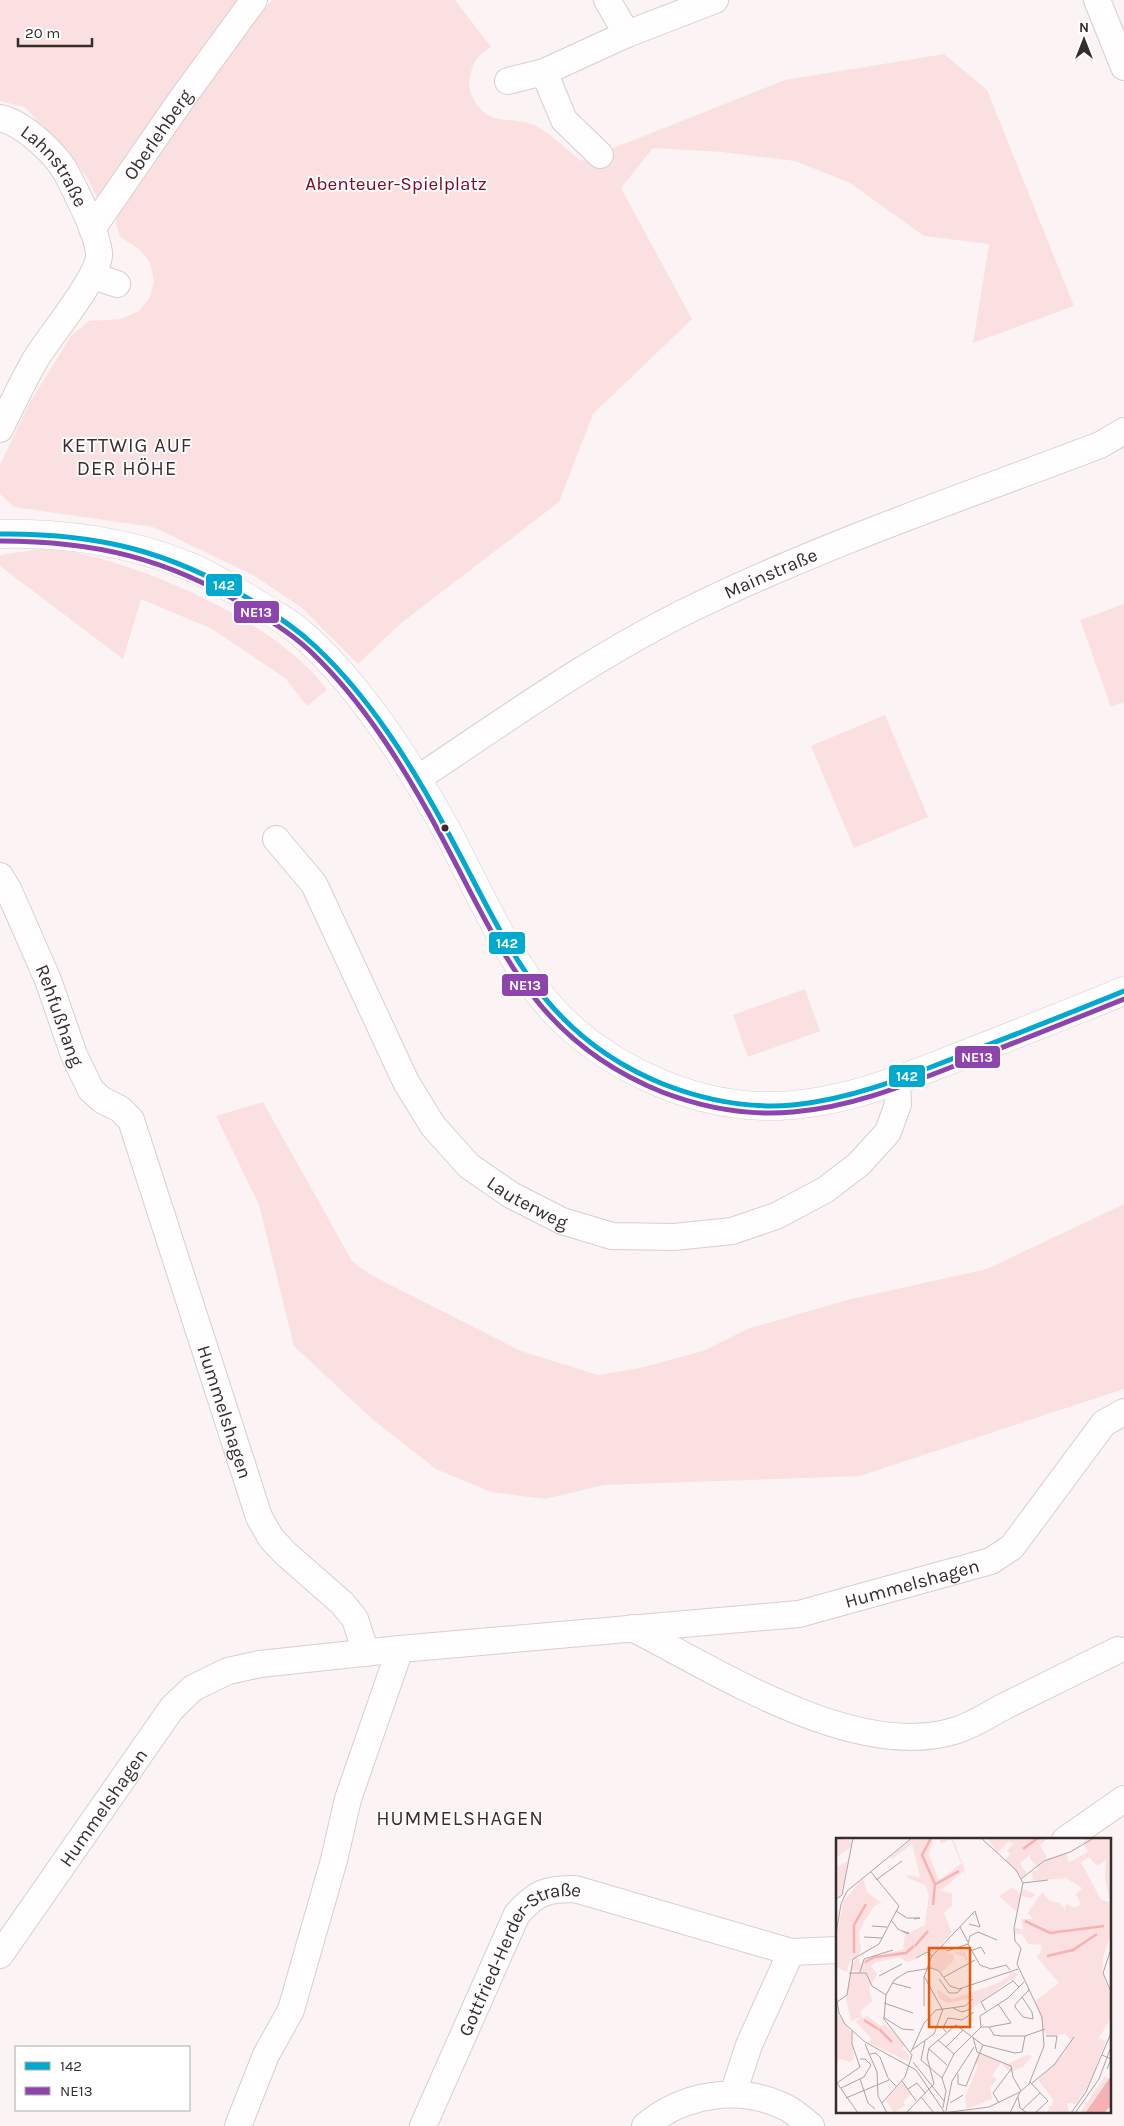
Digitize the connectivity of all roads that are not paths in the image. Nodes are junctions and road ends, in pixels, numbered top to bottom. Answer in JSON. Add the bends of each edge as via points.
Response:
{"nodes":[{"id":1,"x":254,"y":0,"type":"edge"},
{"id":2,"x":606,"y":0,"type":"edge"},
{"id":3,"x":715,"y":0,"type":"edge"},
{"id":4,"x":1097,"y":0,"type":"edge"},
{"id":5,"x":626,"y":34,"type":"junction"},
{"id":6,"x":1124,"y":67,"type":"edge"},
{"id":7,"x":544,"y":72,"type":"junction"},
{"id":8,"x":508,"y":81,"type":"dead end"},
{"id":9,"x":0,"y":118,"type":"edge"},
{"id":10,"x":600,"y":155,"type":"dead end"},
{"id":11,"x":92,"y":229,"type":"junction"},
{"id":12,"x":0,"y":429,"type":"edge"},
{"id":13,"x":1124,"y":431,"type":"edge"},
{"id":14,"x":0,"y":534,"type":"edge"},
{"id":15,"x":417,"y":779,"type":"junction"},
{"id":16,"x":276,"y":839,"type":"dead end"},
{"id":17,"x":0,"y":876,"type":"edge"},
{"id":18,"x":1124,"y":991,"type":"edge"},
{"id":19,"x":897,"y":1081,"type":"junction"},
{"id":20,"x":137,"y":1140,"type":"joint"},
{"id":21,"x":1124,"y":1412,"type":"edge"},
{"id":22,"x":632,"y":1628,"type":"junction"},
{"id":23,"x":400,"y":1649,"type":"junction"},
{"id":24,"x":1118,"y":1650,"type":"dead end"},
{"id":25,"x":366,"y":1652,"type":"junction"},
{"id":26,"x":1124,"y":1799,"type":"edge"},
{"id":27,"x":1068,"y":1838,"type":"edge"},
{"id":28,"x":836,"y":1950,"type":"edge"},
{"id":29,"x":792,"y":1952,"type":"junction"},
{"id":30,"x":0,"y":1954,"type":"edge"},
{"id":31,"x":732,"y":2094,"type":"junction"},
{"id":32,"x":238,"y":2126,"type":"edge"},
{"id":33,"x":423,"y":2126,"type":"edge"},
{"id":34,"x":645,"y":2126,"type":"edge"},
{"id":35,"x":811,"y":2126,"type":"edge"}],
"edges":[{"from":1,"to":11,"type":"street","name":"Oberlehberg"},
{"from":2,"to":5,"type":"street"},
{"from":3,"to":5,"type":"street"},
{"from":4,"to":6,"type":"street"},
{"from":5,"to":7,"type":"street"},
{"from":7,"to":8,"type":"street"},
{"from":7,"to":10,"type":"street","via":[[564,120]]},
{"from":9,"to":11,"type":"street","name":"Lahnstraße","via":[[11,120],[37,139],[65,169]]},
{"from":11,"to":12,"type":"street","via":[[105,280],[34,361]]},
{"from":13,"to":15,"type":"street","name":"Mainstraße","via":[[1100,445],[762,576],[647,632]]},
{"from":14,"to":15,"type":"street","via":[[29,533],[147,552],[188,566],[242,594],[294,628],[339,672],[376,718]]},
{"from":15,"to":19,"type":"street","via":[[521,968],[553,1010],[607,1055],[662,1083],[703,1097],[739,1104],[809,1104]]},
{"from":16,"to":19,"type":"street","name":"Lauterweg","via":[[314,884],[406,1082],[434,1126],[469,1166],[511,1195],[562,1221],[612,1236],[674,1238],[732,1231],[776,1216],[825,1190],[859,1164],[888,1132],[898,1104]]},
{"from":17,"to":20,"type":"street","name":"Rehfußhang","via":[[48,980],[74,1055],[91,1090],[131,1120]]},
{"from":18,"to":19,"type":"street"},
{"from":20,"to":25,"type":"street","name":"Hummelshagen","via":[[259,1517],[271,1538],[286,1554],[342,1603],[355,1620]]},
{"from":21,"to":22,"type":"street","name":"Hummelshagen","via":[[1104,1423],[1012,1547],[991,1561],[799,1614]]},
{"from":22,"to":23,"type":"street","name":"Hummelshagen"},
{"from":22,"to":24,"type":"street","via":[[757,1692],[829,1723],[906,1737],[955,1731]]},
{"from":23,"to":25,"type":"street","name":"Hummelshagen"},
{"from":23,"to":32,"type":"street","via":[[348,1799],[296,1994],[266,2055]]},
{"from":25,"to":30,"type":"street","name":"Hummelshagen","via":[[260,1664],[236,1669],[193,1688],[172,1708]]},
{"from":26,"to":27,"type":"street"},
{"from":28,"to":29,"type":"street","name":"Gottfried-Herder-Straße"},
{"from":29,"to":31,"type":"street","via":[[749,2045]]},
{"from":29,"to":33,"type":"street","name":"Gottfried-Herder-Straße","via":[[575,1889],[552,1889],[532,1897],[517,1914]]},
{"from":31,"to":34,"type":"street","via":[[680,2104]]},
{"from":31,"to":35,"type":"street","via":[[764,2098],[785,2107]]}]}
